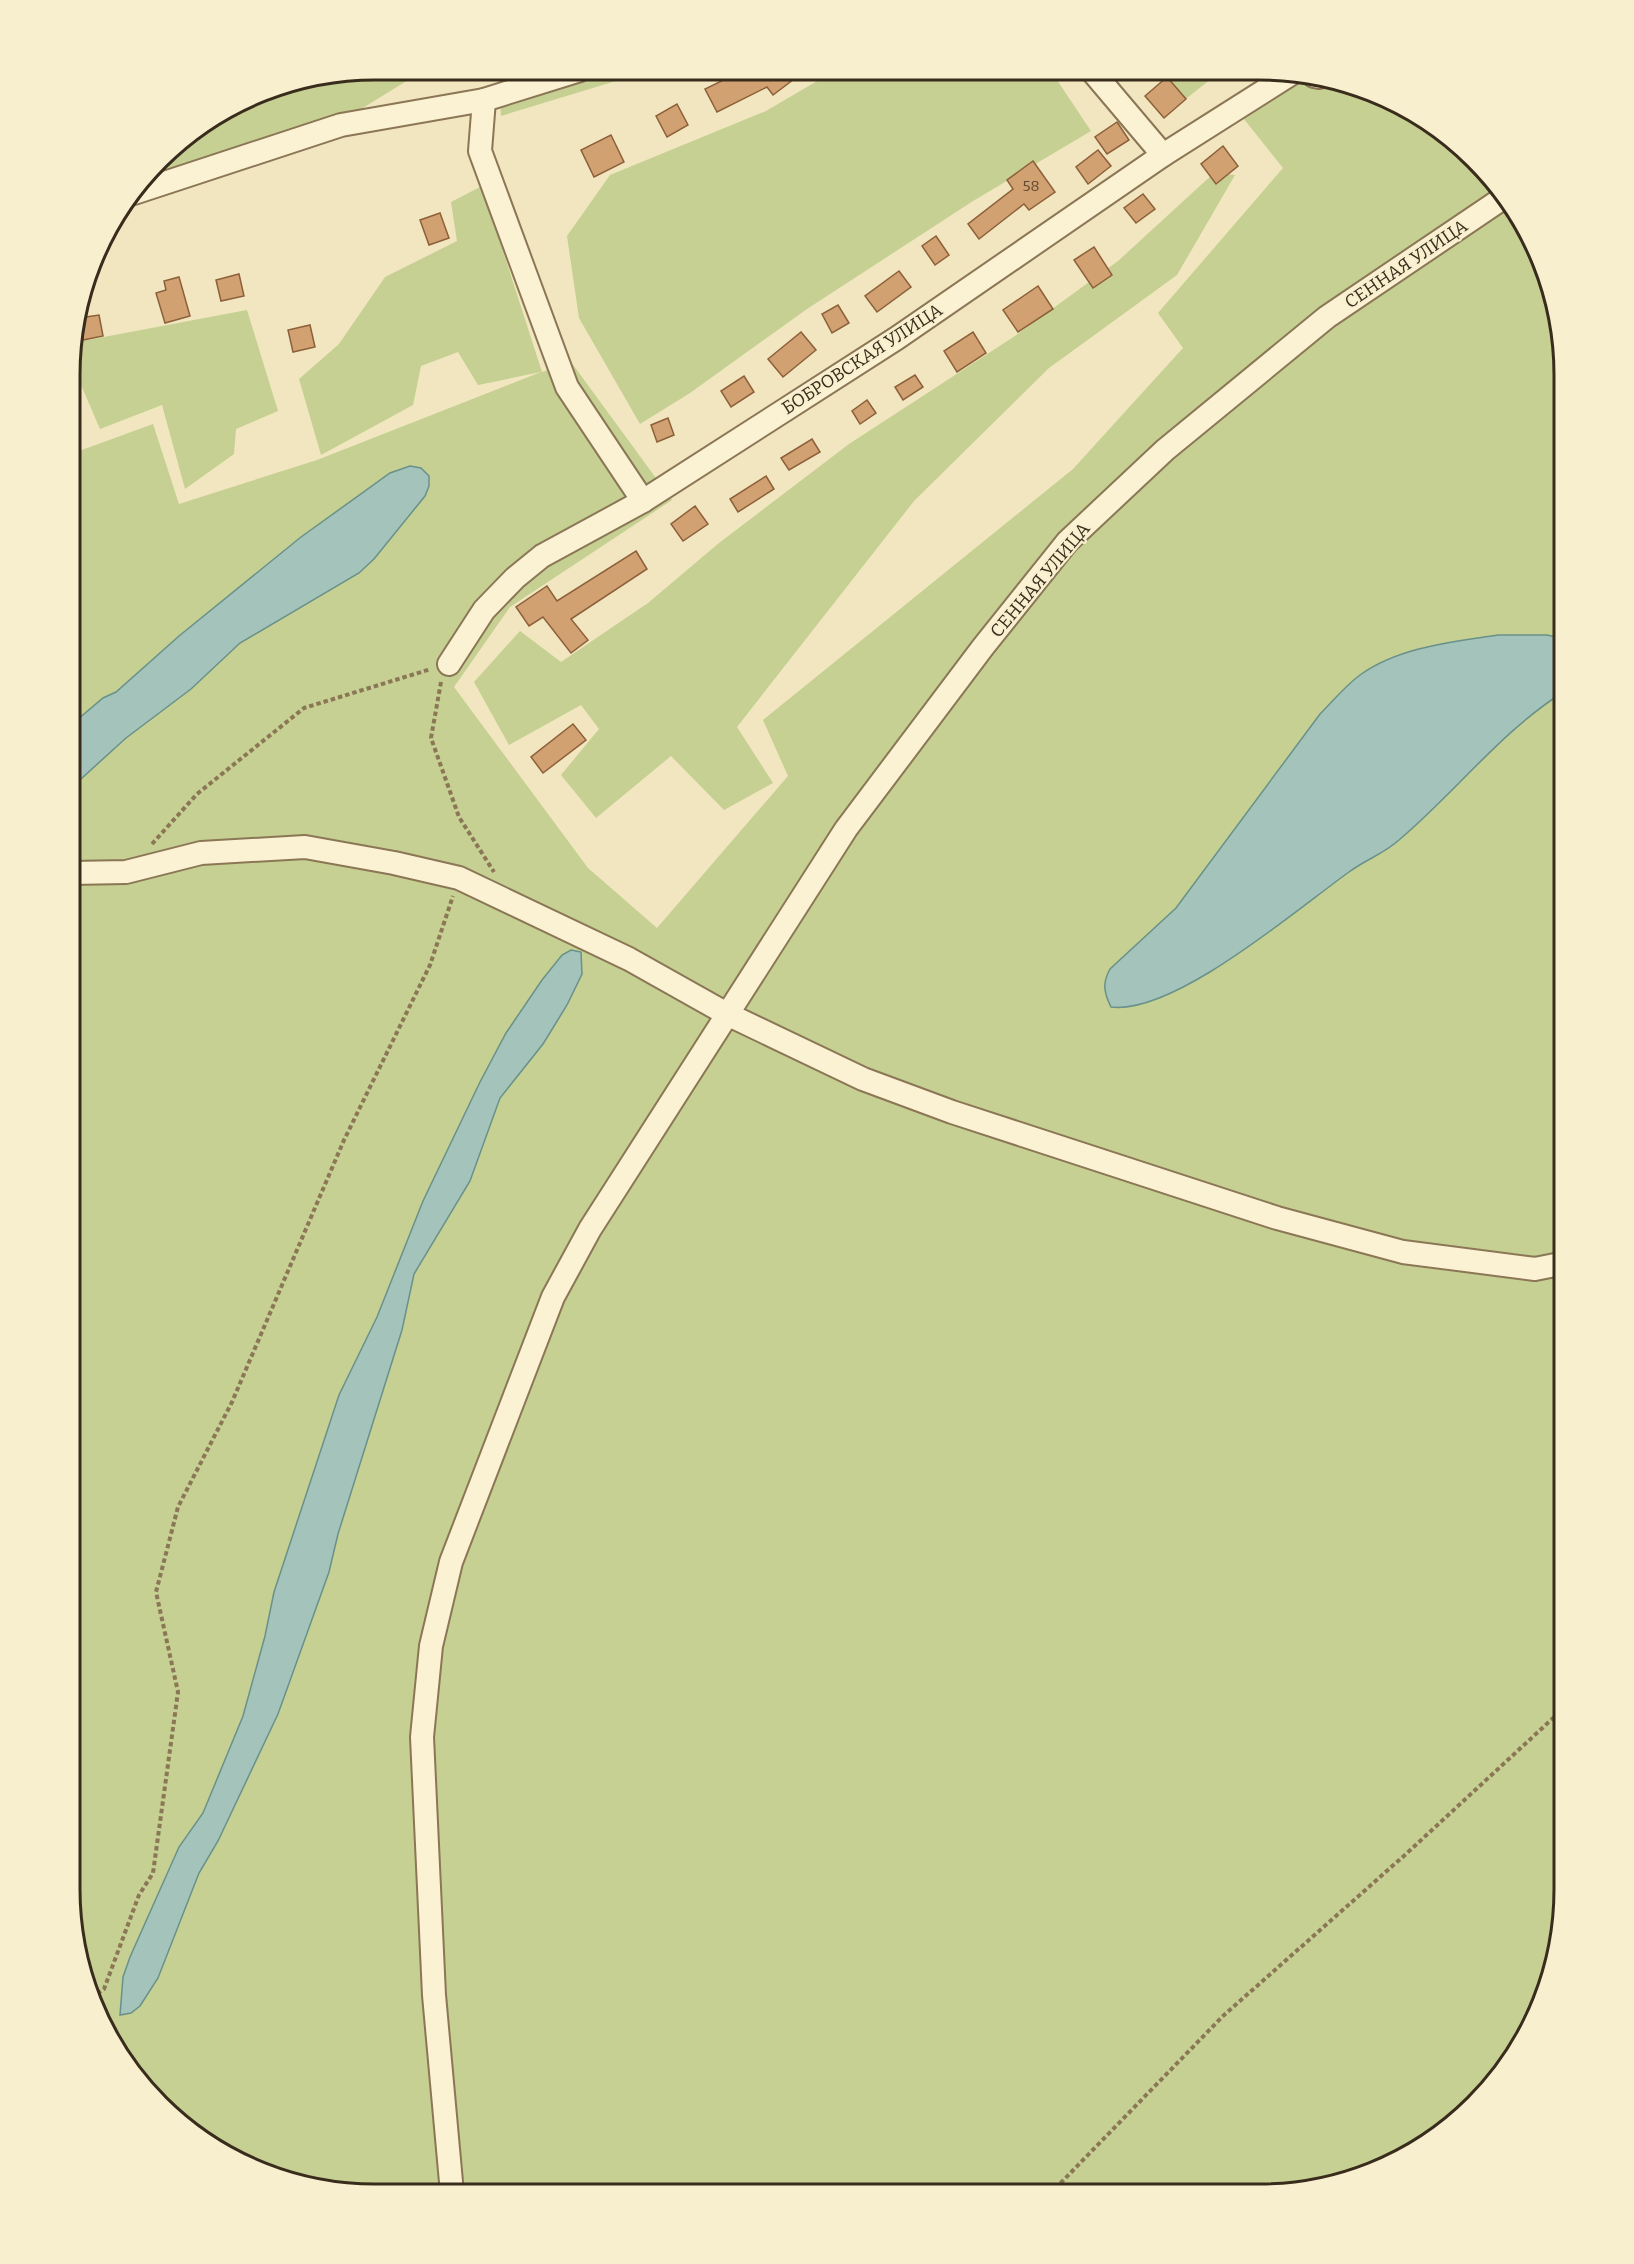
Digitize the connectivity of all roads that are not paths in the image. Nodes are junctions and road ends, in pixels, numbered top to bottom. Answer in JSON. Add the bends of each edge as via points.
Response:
{"nodes":[{"id":1,"x":548,"y":80,"type":"edge"},
{"id":2,"x":1100,"y":80,"type":"edge"},
{"id":3,"x":1281,"y":80,"type":"edge"},
{"id":4,"x":484,"y":100,"type":"junction"},
{"id":5,"x":1163,"y":155,"type":"junction"},
{"id":6,"x":145,"y":189,"type":"edge"},
{"id":7,"x":1498,"y":201,"type":"edge"},
{"id":8,"x":643,"y":501,"type":"junction"},
{"id":9,"x":449,"y":664,"type":"road end"},
{"id":10,"x":80,"y":873,"type":"edge"},
{"id":11,"x":727,"y":1014,"type":"junction"},
{"id":12,"x":1554,"y":1265,"type":"edge"},
{"id":13,"x":451,"y":2184,"type":"edge"}],
"edges":[{"from":1,"to":4,"type":"street"},
{"from":2,"to":5,"type":"street"},
{"from":3,"to":5,"type":"street","name":"БОБРОВСКАЯ УЛИЦА"},
{"from":4,"to":6,"type":"street","via":[[341,125]]},
{"from":4,"to":8,"type":"street","via":[[480,151],[567,387]]},
{"from":5,"to":8,"type":"street","name":"БОБРОВСКАЯ УЛИЦА","via":[[897,338]]},
{"from":7,"to":11,"type":"street","name":"СЕННАЯ УЛИЦА","via":[[1327,317],[1165,450],[1067,542],[846,830]]},
{"from":8,"to":9,"type":"street","name":"БОБРОВСКАЯ УЛИЦА","via":[[542,556],[515,578],[484,610]]},
{"from":10,"to":11,"type":"street","via":[[126,872],[201,853],[305,847],[394,863],[459,878],[629,959]]},
{"from":11,"to":12,"type":"street","via":[[863,1079],[952,1113],[1277,1218],[1403,1252],[1535,1269]]},
{"from":11,"to":13,"type":"street","name":"СЕННАЯ УЛИЦА","via":[[590,1229],[553,1297],[451,1562],[436,1625],[422,1737],[434,1995]]}]}
